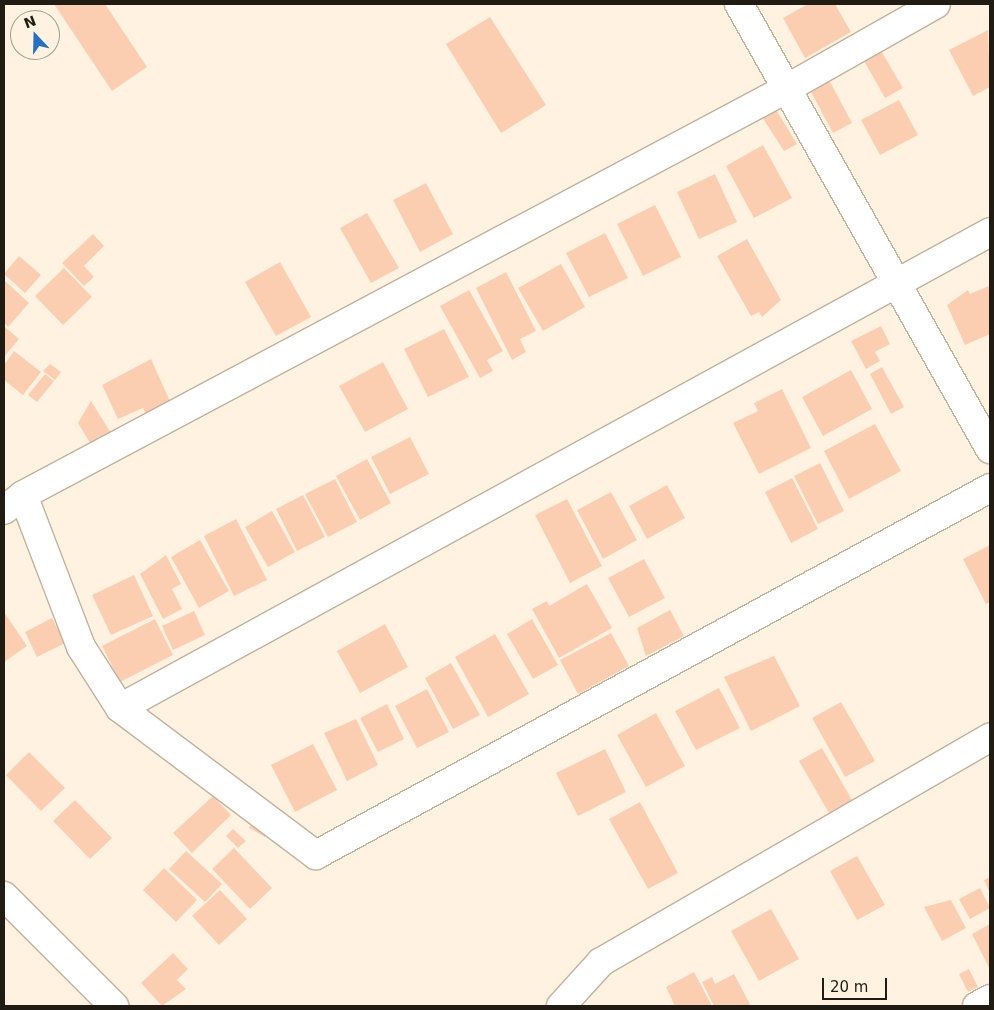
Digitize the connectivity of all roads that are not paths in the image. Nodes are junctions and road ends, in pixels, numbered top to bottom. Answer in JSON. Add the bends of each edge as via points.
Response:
{"nodes":[{"id":1,"x":739,"y":4,"type":"edge"},
{"id":2,"x":936,"y":4,"type":"edge"},
{"id":3,"x":786,"y":89,"type":"junction"},
{"id":4,"x":990,"y":232,"type":"edge"},
{"id":5,"x":896,"y":283,"type":"junction"},
{"id":6,"x":990,"y":449,"type":"edge"},
{"id":7,"x":990,"y":488,"type":"edge"},
{"id":8,"x":13,"y":503,"type":"edge"},
{"id":9,"x":120,"y":708,"type":"junction"},
{"id":10,"x":990,"y":737,"type":"edge"},
{"id":11,"x":4,"y":896,"type":"edge"},
{"id":12,"x":990,"y":999,"type":"edge"},
{"id":13,"x":114,"y":1006,"type":"edge"},
{"id":14,"x":561,"y":1006,"type":"edge"},
{"id":15,"x":977,"y":1006,"type":"edge"}],
"edges":[{"from":1,"to":3,"type":"street"},
{"from":2,"to":3,"type":"street"},
{"from":3,"to":5,"type":"street"},
{"from":3,"to":8,"type":"street"},
{"from":4,"to":5,"type":"street"},
{"from":5,"to":6,"type":"street"},
{"from":5,"to":9,"type":"street"},
{"from":7,"to":9,"type":"street","via":[[316,855]]},
{"from":8,"to":9,"type":"street","via":[[81,647]]},
{"from":10,"to":14,"type":"street","via":[[601,962]]},
{"from":11,"to":13,"type":"street"},
{"from":12,"to":15,"type":"street"}]}
